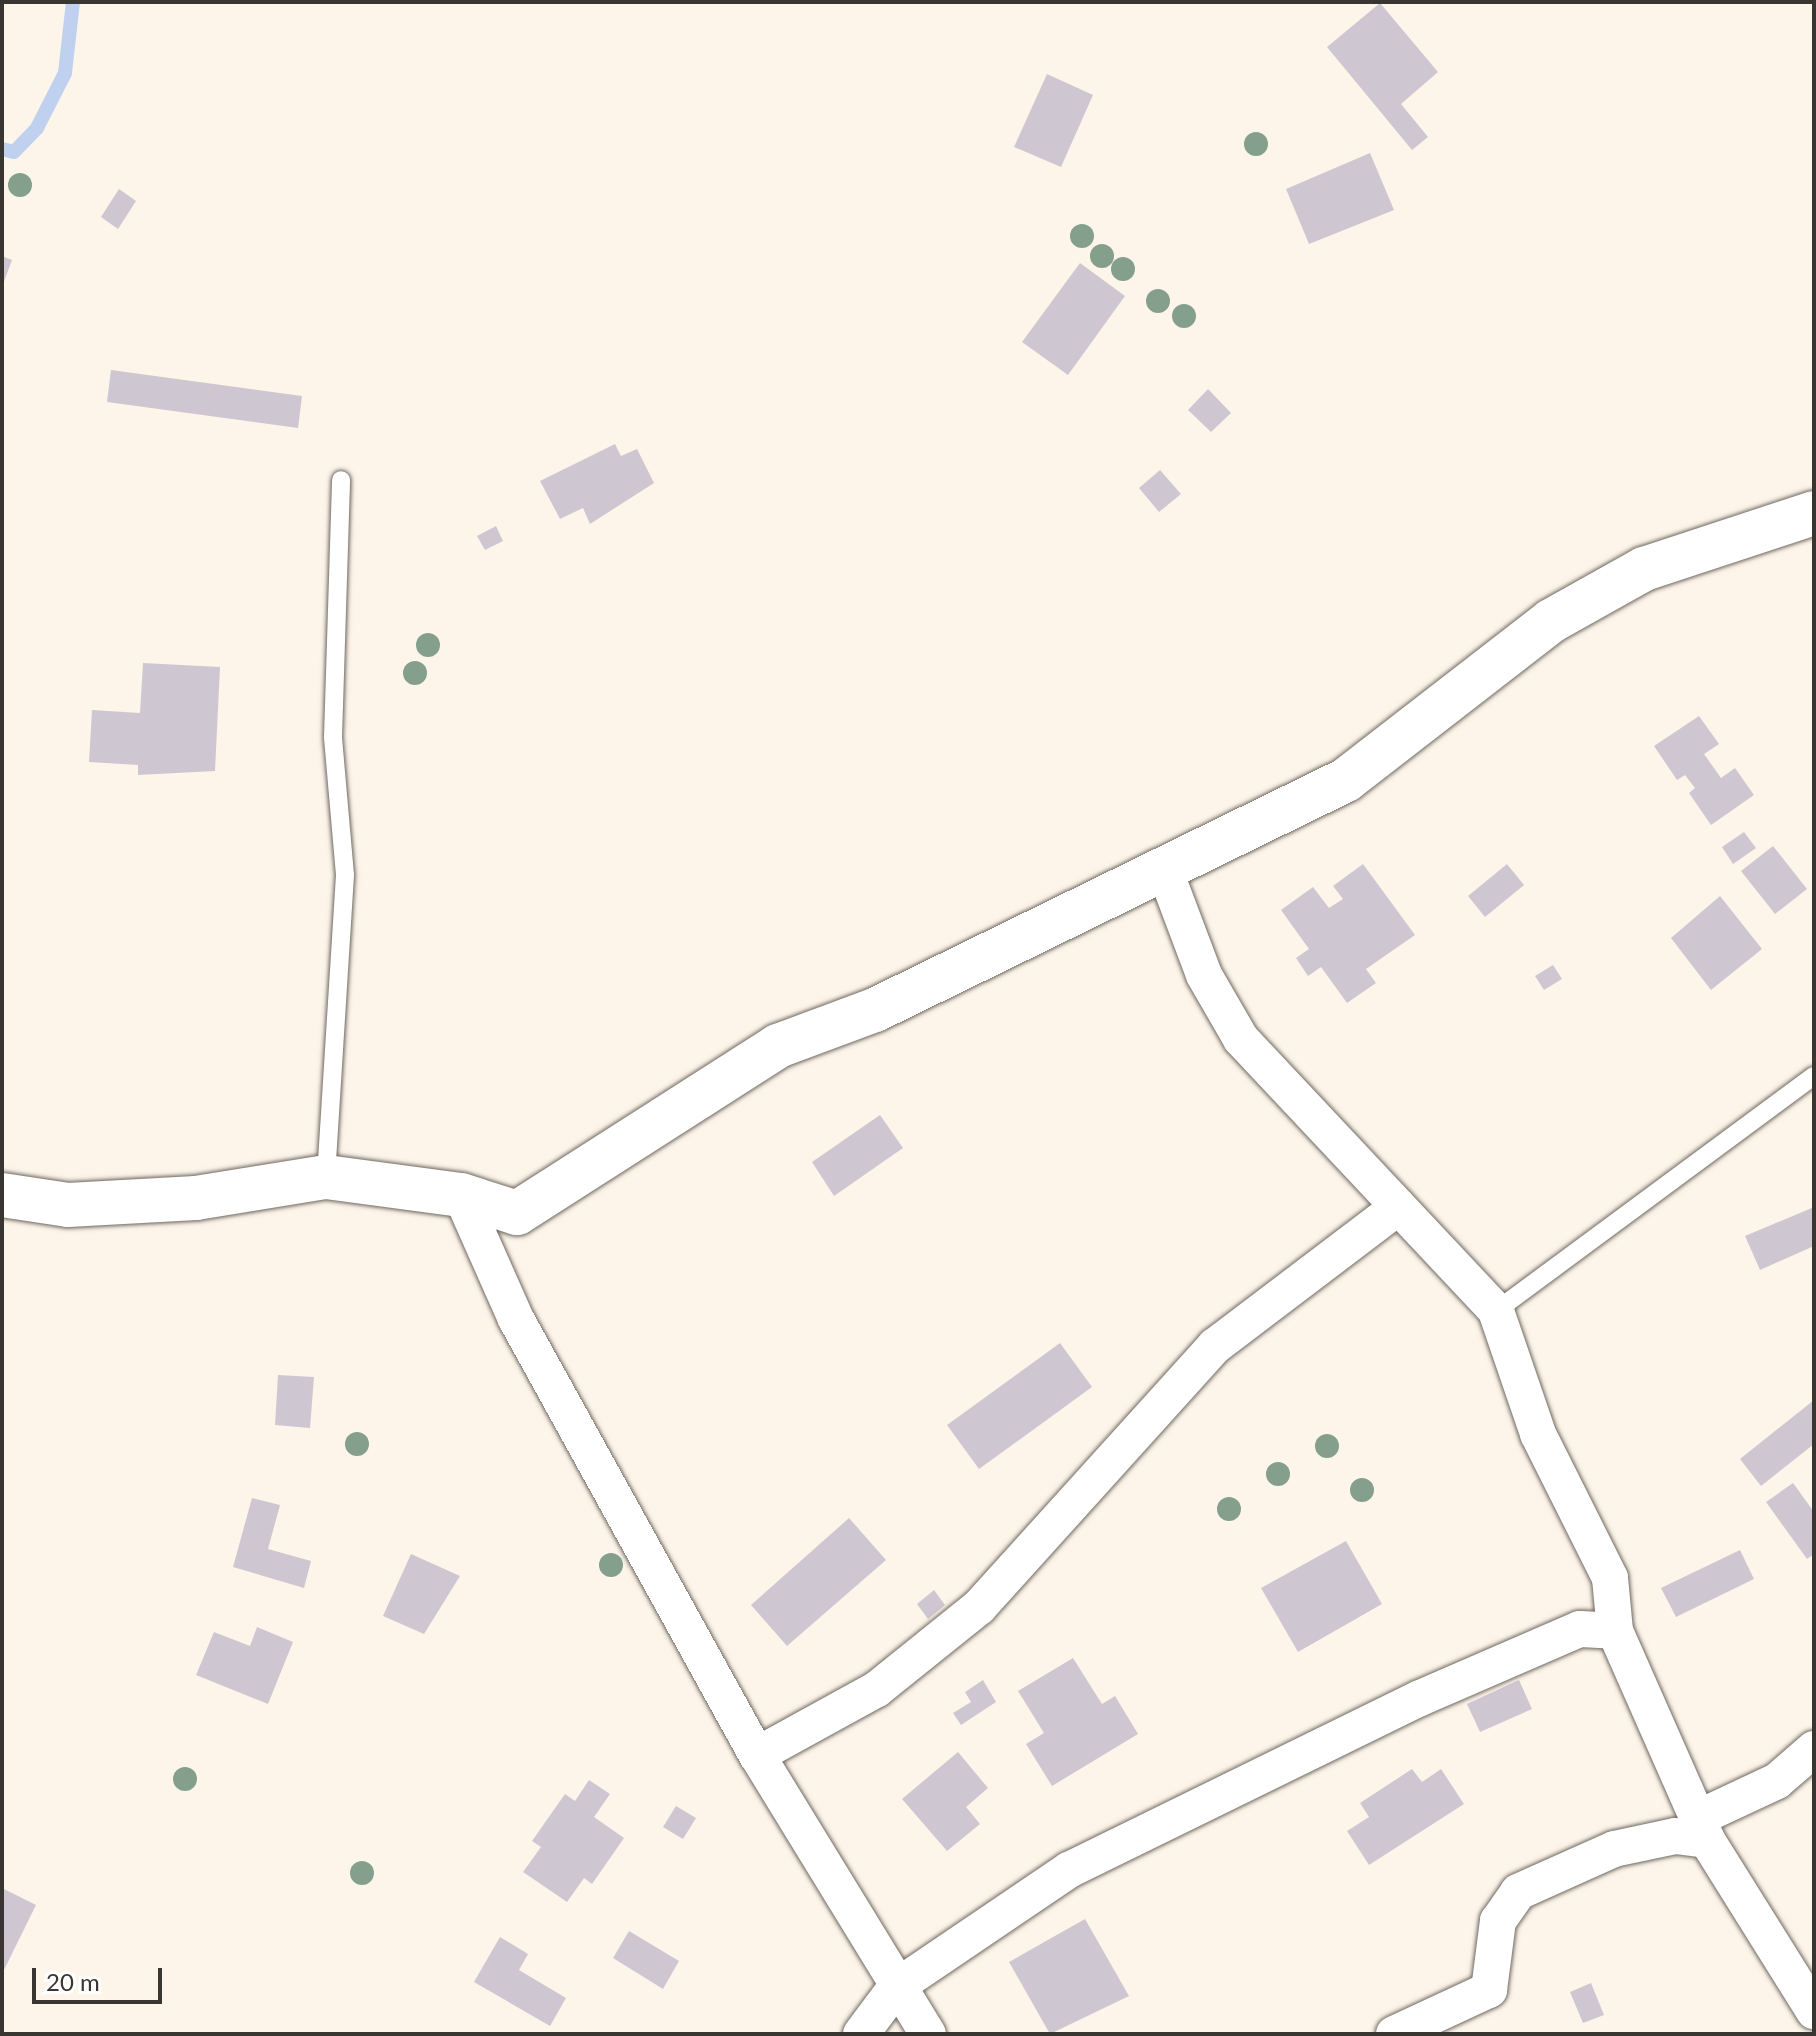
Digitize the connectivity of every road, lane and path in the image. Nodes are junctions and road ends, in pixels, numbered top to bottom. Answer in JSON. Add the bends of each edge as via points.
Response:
{"nodes":[{"id":1,"x":341,"y":480,"type":"dead end"},
{"id":2,"x":1814,"y":513,"type":"edge"},
{"id":3,"x":1165,"y":871,"type":"junction"},
{"id":4,"x":1814,"y":1076,"type":"edge"},
{"id":5,"x":326,"y":1177,"type":"junction"},
{"id":6,"x":2,"y":1195,"type":"edge"},
{"id":7,"x":461,"y":1195,"type":"junction"},
{"id":8,"x":1398,"y":1207,"type":"junction"},
{"id":9,"x":1496,"y":1311,"type":"junction"},
{"id":10,"x":1615,"y":1631,"type":"junction"},
{"id":11,"x":1814,"y":1749,"type":"edge"},
{"id":12,"x":757,"y":1755,"type":"junction"},
{"id":13,"x":1702,"y":1829,"type":"junction"},
{"id":14,"x":896,"y":1987,"type":"junction"},
{"id":15,"x":1814,"y":2011,"type":"edge"},
{"id":16,"x":861,"y":2034,"type":"edge"},
{"id":17,"x":928,"y":2034,"type":"edge"},
{"id":18,"x":1394,"y":2034,"type":"edge"}],
"edges":[{"from":1,"to":5,"type":"lane","via":[[333,737],[345,875]]},
{"from":2,"to":3,"type":"street","via":[[1644,569],[1564,613],[1346,780]]},
{"from":3,"to":7,"type":"street","via":[[875,1010],[778,1046],[517,1213]]},
{"from":3,"to":8,"type":"street","via":[[1204,975],[1241,1039]]},
{"from":4,"to":9,"type":"lane"},
{"from":5,"to":6,"type":"street","via":[[196,1198],[68,1205]]},
{"from":5,"to":7,"type":"street"},
{"from":7,"to":12,"type":"street","via":[[516,1319]]},
{"from":8,"to":9,"type":"street"},
{"from":8,"to":12,"type":"street","via":[[1215,1346],[979,1607],[877,1689]]},
{"from":9,"to":10,"type":"street","via":[[1538,1434],[1610,1578]]},
{"from":10,"to":13,"type":"street"},
{"from":10,"to":14,"type":"street","via":[[1580,1629],[1431,1693],[1069,1870]]},
{"from":11,"to":13,"type":"street","via":[[1777,1781]]},
{"from":12,"to":14,"type":"street"},
{"from":13,"to":15,"type":"street"},
{"from":13,"to":18,"type":"street","via":[[1614,1849],[1518,1892],[1498,1921],[1489,1990]]},
{"from":14,"to":16,"type":"street"},
{"from":14,"to":17,"type":"street"}]}
